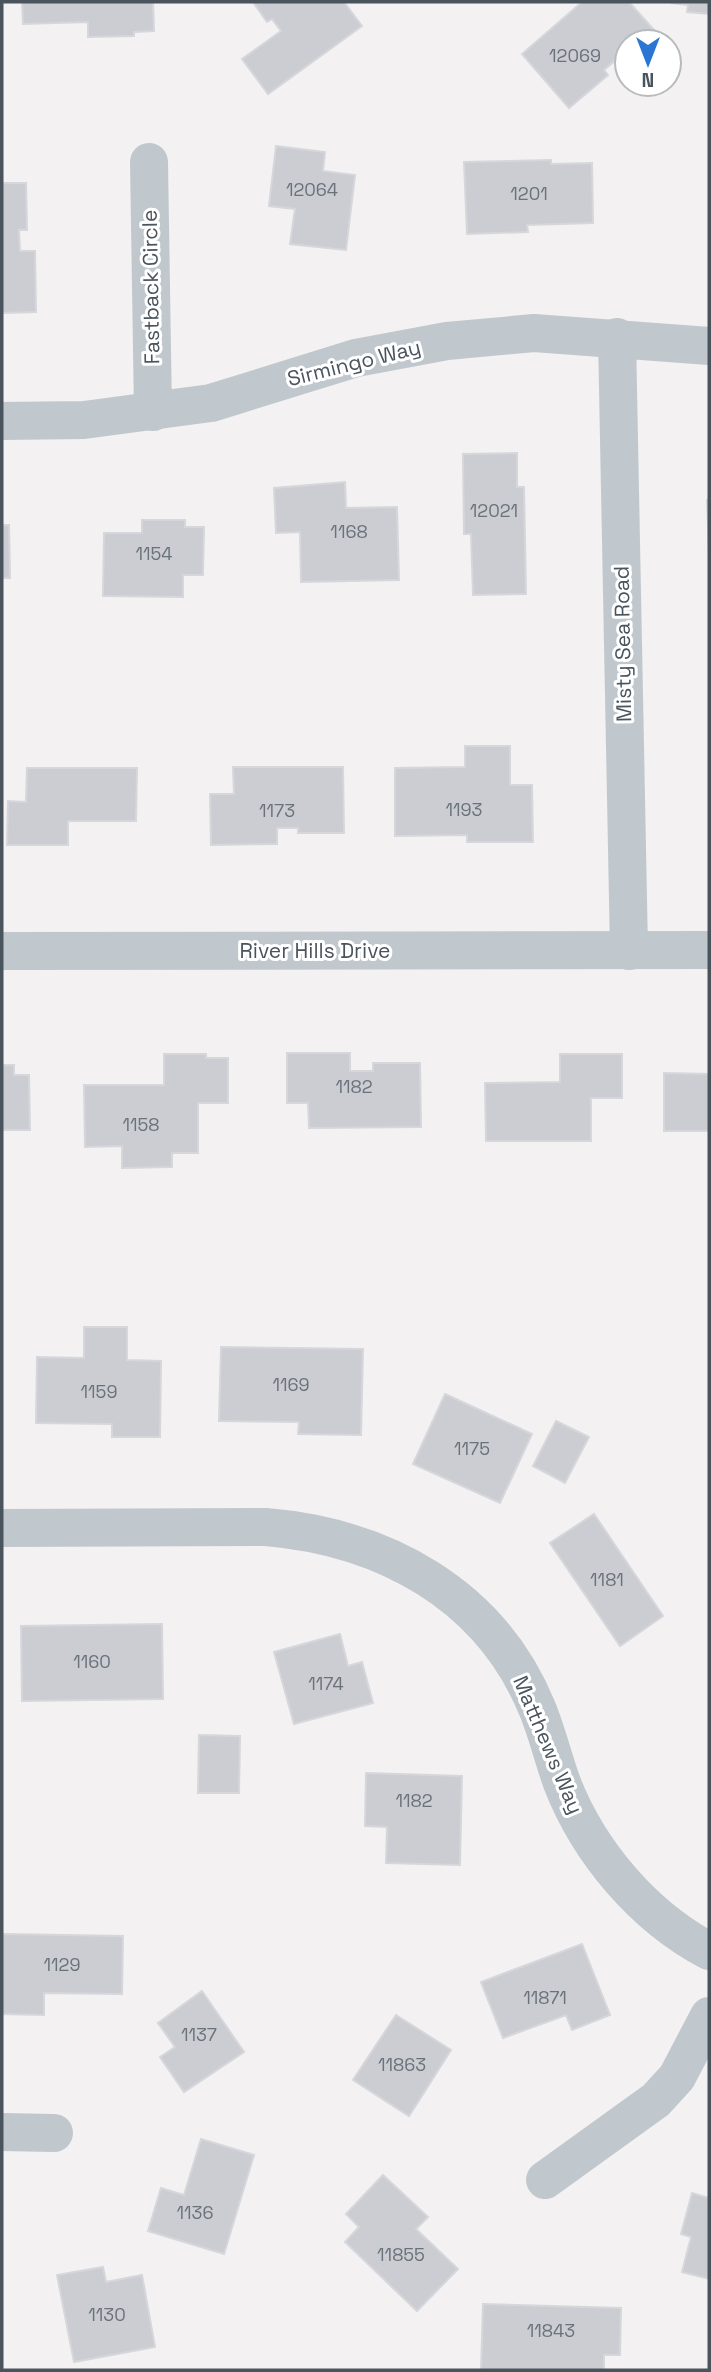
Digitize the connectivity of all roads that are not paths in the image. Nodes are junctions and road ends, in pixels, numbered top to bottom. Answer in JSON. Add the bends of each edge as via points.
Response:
{"nodes":[{"id":1,"x":149,"y":162,"type":"dead end"},
{"id":2,"x":617,"y":337,"type":"junction"},
{"id":3,"x":709,"y":346,"type":"edge"},
{"id":4,"x":153,"y":412,"type":"junction"},
{"id":5,"x":2,"y":421,"type":"edge"},
{"id":6,"x":709,"y":950,"type":"edge"},
{"id":7,"x":2,"y":951,"type":"edge"},
{"id":8,"x":629,"y":951,"type":"junction"},
{"id":9,"x":2,"y":1528,"type":"edge"},
{"id":10,"x":709,"y":1951,"type":"edge"},
{"id":11,"x":709,"y":2016,"type":"edge"},
{"id":12,"x":2,"y":2132,"type":"edge"},
{"id":13,"x":54,"y":2133,"type":"dead end"},
{"id":14,"x":545,"y":2180,"type":"dead end"}],
"edges":[{"from":1,"to":4,"type":"street","name":"Fastback Circle"},
{"from":2,"to":3,"type":"street","name":"Sirmingo Way"},
{"from":2,"to":4,"type":"street","name":"Sirmingo Way","via":[[534,333],[447,341],[356,358],[211,403]]},
{"from":2,"to":8,"type":"street","name":"Misty Sea Road"},
{"from":4,"to":5,"type":"street","name":"Sirmingo Way","via":[[84,420]]},
{"from":6,"to":8,"type":"street","name":"River Hills Drive"},
{"from":7,"to":8,"type":"street","name":"River Hills Drive"},
{"from":9,"to":10,"type":"street","name":"Matthews Way","via":[[291,1529],[341,1538],[411,1566],[472,1613],[519,1673],[537,1707],[562,1783],[603,1858],[662,1919]]},
{"from":11,"to":14,"type":"street","via":[[682,2068],[656,2100]]},
{"from":12,"to":13,"type":"street"}]}
